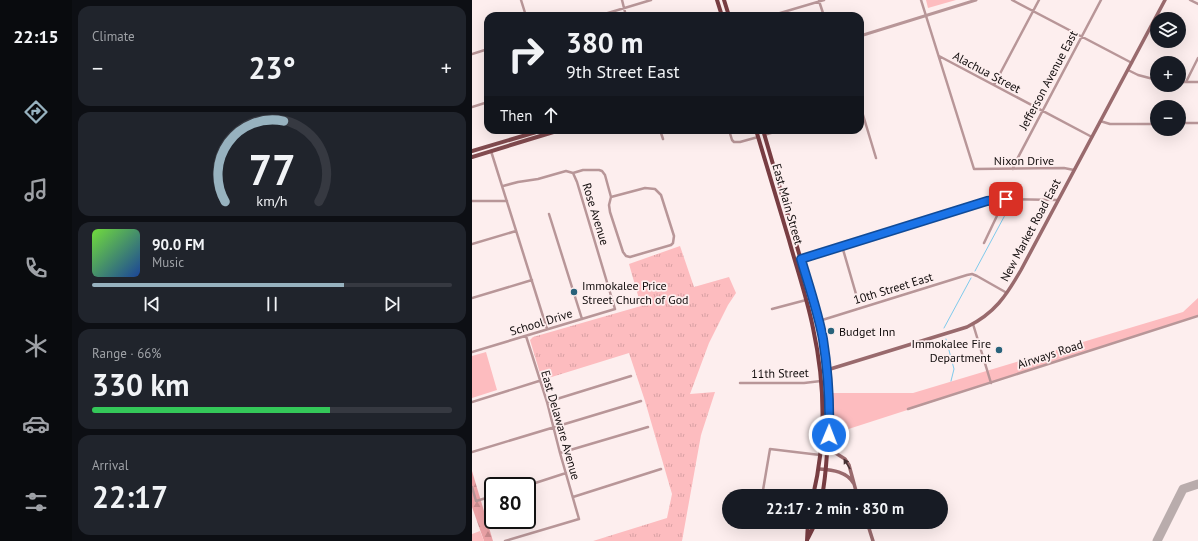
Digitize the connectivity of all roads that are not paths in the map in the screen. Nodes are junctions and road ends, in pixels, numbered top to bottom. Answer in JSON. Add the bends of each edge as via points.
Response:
{"nodes":[{"id":1,"x":521,"y":0,"type":"edge"},
{"id":2,"x":622,"y":0,"type":"edge"},
{"id":3,"x":651,"y":0,"type":"edge"},
{"id":4,"x":717,"y":0,"type":"edge"},
{"id":5,"x":724,"y":0,"type":"edge"},
{"id":6,"x":824,"y":0,"type":"edge"},
{"id":7,"x":921,"y":0,"type":"edge"},
{"id":8,"x":976,"y":0,"type":"edge"},
{"id":9,"x":1012,"y":0,"type":"edge"},
{"id":10,"x":1039,"y":0,"type":"edge"},
{"id":11,"x":1101,"y":0,"type":"edge"},
{"id":12,"x":1165,"y":0,"type":"edge"},
{"id":13,"x":1190,"y":0,"type":"edge"},
{"id":14,"x":819,"y":1,"type":"edge"},
{"id":15,"x":1198,"y":4,"type":"edge"},
{"id":16,"x":624,"y":8,"type":"junction"},
{"id":17,"x":1033,"y":11,"type":"junction"},
{"id":18,"x":525,"y":12,"type":"edge"},
{"id":19,"x":611,"y":12,"type":"edge"},
{"id":20,"x":625,"y":12,"type":"edge"},
{"id":21,"x":721,"y":12,"type":"edge"},
{"id":22,"x":728,"y":12,"type":"edge"},
{"id":23,"x":783,"y":12,"type":"edge"},
{"id":24,"x":823,"y":12,"type":"edge"},
{"id":25,"x":926,"y":16,"type":"junction"},
{"id":26,"x":864,"y":35,"type":"edge"},
{"id":27,"x":1081,"y":37,"type":"junction"},
{"id":28,"x":484,"y":50,"type":"edge"},
{"id":29,"x":472,"y":54,"type":"edge"},
{"id":30,"x":938,"y":56,"type":"junction"},
{"id":31,"x":1198,"y":58,"type":"edge"},
{"id":32,"x":1132,"y":63,"type":"junction"},
{"id":33,"x":1128,"y":70,"type":"junction"},
{"id":34,"x":1150,"y":78,"type":"edge"},
{"id":35,"x":1186,"y":82,"type":"joint"},
{"id":36,"x":1198,"y":82,"type":"edge"},
{"id":37,"x":994,"y":85,"type":"junction"},
{"id":38,"x":484,"y":103,"type":"edge"},
{"id":39,"x":472,"y":107,"type":"edge"},
{"id":40,"x":1042,"y":111,"type":"junction"},
{"id":41,"x":864,"y":120,"type":"edge"},
{"id":42,"x":1100,"y":121,"type":"junction"},
{"id":43,"x":1186,"y":123,"type":"edge"},
{"id":44,"x":1198,"y":123,"type":"edge"},
{"id":45,"x":1150,"y":124,"type":"edge"},
{"id":46,"x":532,"y":134,"type":"edge"},
{"id":47,"x":545,"y":134,"type":"edge"},
{"id":48,"x":661,"y":134,"type":"edge"},
{"id":49,"x":730,"y":134,"type":"edge"},
{"id":50,"x":757,"y":134,"type":"edge"},
{"id":51,"x":761,"y":134,"type":"edge"},
{"id":52,"x":764,"y":134,"type":"edge"},
{"id":53,"x":758,"y":137,"type":"junction"},
{"id":54,"x":1092,"y":137,"type":"junction"},
{"id":55,"x":663,"y":139,"type":"dead end"},
{"id":56,"x":491,"y":149,"type":"junction"},
{"id":57,"x":472,"y":151,"type":"edge"},
{"id":58,"x":472,"y":157,"type":"edge"},
{"id":59,"x":876,"y":158,"type":"dead end"},
{"id":60,"x":1013,"y":169,"type":"junction"},
{"id":61,"x":1074,"y":170,"type":"junction"},
{"id":62,"x":573,"y":173,"type":"junction"},
{"id":63,"x":502,"y":186,"type":"junction"},
{"id":64,"x":611,"y":197,"type":"junction"},
{"id":65,"x":1006,"y":199,"type":"junction"},
{"id":66,"x":1058,"y":200,"type":"junction"},
{"id":67,"x":472,"y":201,"type":"edge"},
{"id":68,"x":507,"y":201,"type":"junction"},
{"id":69,"x":549,"y":214,"type":"dead end"},
{"id":70,"x":516,"y":231,"type":"junction"},
{"id":71,"x":984,"y":243,"type":"dead end"},
{"id":72,"x":472,"y":244,"type":"edge"},
{"id":73,"x":842,"y":246,"type":"junction"},
{"id":74,"x":801,"y":259,"type":"junction"},
{"id":75,"x":795,"y":261,"type":"junction"},
{"id":76,"x":532,"y":280,"type":"junction"},
{"id":77,"x":1007,"y":293,"type":"junction"},
{"id":78,"x":856,"y":294,"type":"dead end"},
{"id":79,"x":472,"y":298,"type":"edge"},
{"id":80,"x":806,"y":300,"type":"junction"},
{"id":81,"x":615,"y":309,"type":"joint"},
{"id":82,"x":772,"y":309,"type":"dead end"},
{"id":83,"x":1198,"y":316,"type":"edge"},
{"id":84,"x":582,"y":319,"type":"junction"},
{"id":85,"x":818,"y":321,"type":"junction"},
{"id":86,"x":973,"y":324,"type":"junction"},
{"id":87,"x":547,"y":329,"type":"junction"},
{"id":88,"x":526,"y":336,"type":"junction"},
{"id":89,"x":472,"y":352,"type":"edge"},
{"id":90,"x":827,"y":370,"type":"junction"},
{"id":91,"x":820,"y":371,"type":"junction"},
{"id":92,"x":631,"y":376,"type":"dead end"},
{"id":93,"x":540,"y":381,"type":"junction"},
{"id":94,"x":821,"y":381,"type":"junction"},
{"id":95,"x":740,"y":383,"type":"dead end"},
{"id":96,"x":991,"y":383,"type":"junction"},
{"id":97,"x":641,"y":401,"type":"dead end"},
{"id":98,"x":472,"y":402,"type":"edge"},
{"id":99,"x":547,"y":402,"type":"junction"},
{"id":100,"x":908,"y":409,"type":"dead end"},
{"id":101,"x":553,"y":427,"type":"junction"},
{"id":102,"x":648,"y":427,"type":"dead end"},
{"id":103,"x":828,"y":444,"type":"junction"},
{"id":104,"x":472,"y":452,"type":"edge"},
{"id":105,"x":560,"y":453,"type":"junction"},
{"id":106,"x":820,"y":455,"type":"junction"},
{"id":107,"x":819,"y":469,"type":"junction"},
{"id":108,"x":826,"y":469,"type":"junction"},
{"id":109,"x":661,"y":470,"type":"dead end"},
{"id":110,"x":566,"y":473,"type":"junction"},
{"id":111,"x":536,"y":483,"type":"edge"},
{"id":112,"x":472,"y":487,"type":"edge"},
{"id":113,"x":763,"y":489,"type":"edge"},
{"id":114,"x":815,"y":489,"type":"edge"},
{"id":115,"x":823,"y":489,"type":"edge"},
{"id":116,"x":855,"y":489,"type":"edge"},
{"id":117,"x":855,"y":489,"type":"edge"},
{"id":118,"x":573,"y":497,"type":"junction"},
{"id":119,"x":484,"y":499,"type":"edge"},
{"id":120,"x":808,"y":529,"type":"edge"},
{"id":121,"x":812,"y":529,"type":"edge"},
{"id":122,"x":869,"y":529,"type":"edge"},
{"id":123,"x":807,"y":540,"type":"edge"},
{"id":124,"x":505,"y":541,"type":"edge"},
{"id":125,"x":873,"y":541,"type":"edge"}],
"edges":[{"from":1,"to":18,"type":"street"},
{"from":2,"to":16,"type":"street"},
{"from":3,"to":16,"type":"street"},
{"from":4,"to":21,"type":"highway"},
{"from":5,"to":22,"type":"highway"},
{"from":6,"to":14,"type":"street"},
{"from":7,"to":25,"type":"street"},
{"from":8,"to":25,"type":"street"},
{"from":9,"to":17,"type":"street"},
{"from":10,"to":17,"type":"street"},
{"from":11,"to":27,"type":"street","name":"Jefferson Avenue East"},
{"from":12,"to":32,"type":"main road","name":"New Market Road East"},
{"from":13,"to":15,"type":"street"},
{"from":14,"to":23,"type":"street"},
{"from":14,"to":24,"type":"street"},
{"from":16,"to":19,"type":"street"},
{"from":16,"to":20,"type":"street"},
{"from":17,"to":27,"type":"street"},
{"from":17,"to":37,"type":"street"},
{"from":25,"to":26,"type":"street"},
{"from":25,"to":30,"type":"street"},
{"from":27,"to":32,"type":"street"},
{"from":27,"to":40,"type":"street","name":"Jefferson Avenue East"},
{"from":28,"to":29,"type":"street"},
{"from":30,"to":37,"type":"street","name":"Alachua Street"},
{"from":30,"to":60,"type":"street","name":"Nixon Drive","via":[[974,169]]},
{"from":31,"to":35,"type":"street"},
{"from":32,"to":33,"type":"main road","name":"New Market Road East"},
{"from":33,"to":34,"type":"street"},
{"from":33,"to":42,"type":"main road","name":"New Market Road East"},
{"from":35,"to":36,"type":"street"},
{"from":37,"to":40,"type":"street","name":"Alachua Street"},
{"from":38,"to":39,"type":"street"},
{"from":40,"to":54,"type":"street","name":"Alachua Street"},
{"from":40,"to":60,"type":"street","name":"Jefferson Avenue East"},
{"from":41,"to":59,"type":"street"},
{"from":42,"to":45,"type":"street","via":[[1110,124]]},
{"from":42,"to":54,"type":"main road","name":"New Market Road East"},
{"from":43,"to":44,"type":"street"},
{"from":46,"to":56,"type":"main road"},
{"from":47,"to":56,"type":"main road"},
{"from":48,"to":55,"type":"street"},
{"from":49,"to":53,"type":"street","via":[[734,142]]},
{"from":50,"to":53,"type":"highway","name":"East Main Street"},
{"from":51,"to":53,"type":"highway"},
{"from":52,"to":74,"type":"highway","name":"East Main Street"},
{"from":53,"to":75,"type":"highway","name":"East Main Street"},
{"from":54,"to":61,"type":"main road","name":"New Market Road East"},
{"from":56,"to":57,"type":"main road"},
{"from":56,"to":58,"type":"main road"},
{"from":56,"to":63,"type":"street"},
{"from":60,"to":61,"type":"street","name":"Nixon Drive"},
{"from":61,"to":66,"type":"main road","name":"New Market Road East"},
{"from":62,"to":63,"type":"street","name":"Rose Avenue","via":[[566,171]]},
{"from":62,"to":64,"type":"street","via":[[583,170],[602,171]]},
{"from":62,"to":81,"type":"street","name":"Rose Avenue"},
{"from":63,"to":68,"type":"street"},
{"from":64,"to":64,"type":"street","via":[[610,212],[626,256],[630,257],[673,243],[674,236],[661,195],[655,189],[645,188]]},
{"from":65,"to":66,"type":"street"},
{"from":65,"to":71,"type":"street"},
{"from":65,"to":73,"type":"street","via":[[987,201]]},
{"from":66,"to":77,"type":"main road","name":"New Market Road East"},
{"from":67,"to":68,"type":"street"},
{"from":68,"to":70,"type":"street"},
{"from":69,"to":84,"type":"street"},
{"from":70,"to":72,"type":"street"},
{"from":70,"to":76,"type":"street"},
{"from":73,"to":74,"type":"street"},
{"from":73,"to":78,"type":"street"},
{"from":74,"to":75,"type":"highway"},
{"from":74,"to":85,"type":"highway","name":"East Main Street"},
{"from":75,"to":80,"type":"highway","name":"East Main Street"},
{"from":76,"to":79,"type":"street"},
{"from":76,"to":87,"type":"street"},
{"from":77,"to":85,"type":"street","name":"10th Street East","via":[[973,275],[968,275]]},
{"from":77,"to":86,"type":"main road","name":"New Market Road East","via":[[992,311]]},
{"from":80,"to":82,"type":"street"},
{"from":80,"to":91,"type":"highway","name":"East Main Street"},
{"from":81,"to":84,"type":"street","name":"School Drive"},
{"from":83,"to":96,"type":"street","name":"Airways Road"},
{"from":84,"to":87,"type":"street","name":"School Drive"},
{"from":85,"to":90,"type":"highway","name":"East Main Street"},
{"from":86,"to":90,"type":"main road","name":"New Market Road East"},
{"from":86,"to":96,"type":"street"},
{"from":87,"to":88,"type":"street","name":"School Drive"},
{"from":88,"to":89,"type":"street","name":"School Drive"},
{"from":88,"to":93,"type":"street","name":"East Delaware Avenue"},
{"from":90,"to":91,"type":"highway"},
{"from":90,"to":103,"type":"highway","name":"East Main Street"},
{"from":91,"to":94,"type":"highway","name":"East Main Street"},
{"from":92,"to":99,"type":"street"},
{"from":93,"to":98,"type":"street"},
{"from":93,"to":99,"type":"street","name":"East Delaware Avenue"},
{"from":94,"to":95,"type":"street","name":"11th Street"},
{"from":94,"to":106,"type":"highway","name":"East Main Street"},
{"from":96,"to":100,"type":"street","name":"Airways Road"},
{"from":97,"to":101,"type":"street"},
{"from":99,"to":101,"type":"street","name":"East Delaware Avenue"},
{"from":101,"to":104,"type":"street"},
{"from":101,"to":105,"type":"street","name":"East Delaware Avenue"},
{"from":102,"to":105,"type":"street"},
{"from":103,"to":108,"type":"highway","name":"East Main Street"},
{"from":116,"to":103,"type":"main road","one_way":true,"via":[[849,465]]},
{"from":105,"to":110,"type":"street","name":"East Delaware Avenue"},
{"from":106,"to":107,"type":"highway","name":"East Main Street"},
{"from":106,"to":113,"type":"street","via":[[770,450]]},
{"from":107,"to":108,"type":"main road"},
{"from":107,"to":114,"type":"highway","name":"East Main Street"},
{"from":108,"to":115,"type":"highway","name":"East Main Street"},
{"from":108,"to":117,"type":"main road","via":[[847,476]]},
{"from":109,"to":118,"type":"street"},
{"from":110,"to":111,"type":"street"},
{"from":110,"to":118,"type":"street","name":"East Delaware Avenue"},
{"from":112,"to":119,"type":"street","via":[[476,501]]},
{"from":118,"to":124,"type":"street","name":"East Delaware Avenue","via":[[579,518]]},
{"from":120,"to":123,"type":"highway"},
{"from":121,"to":123,"type":"highway"},
{"from":122,"to":125,"type":"main road"}]}
